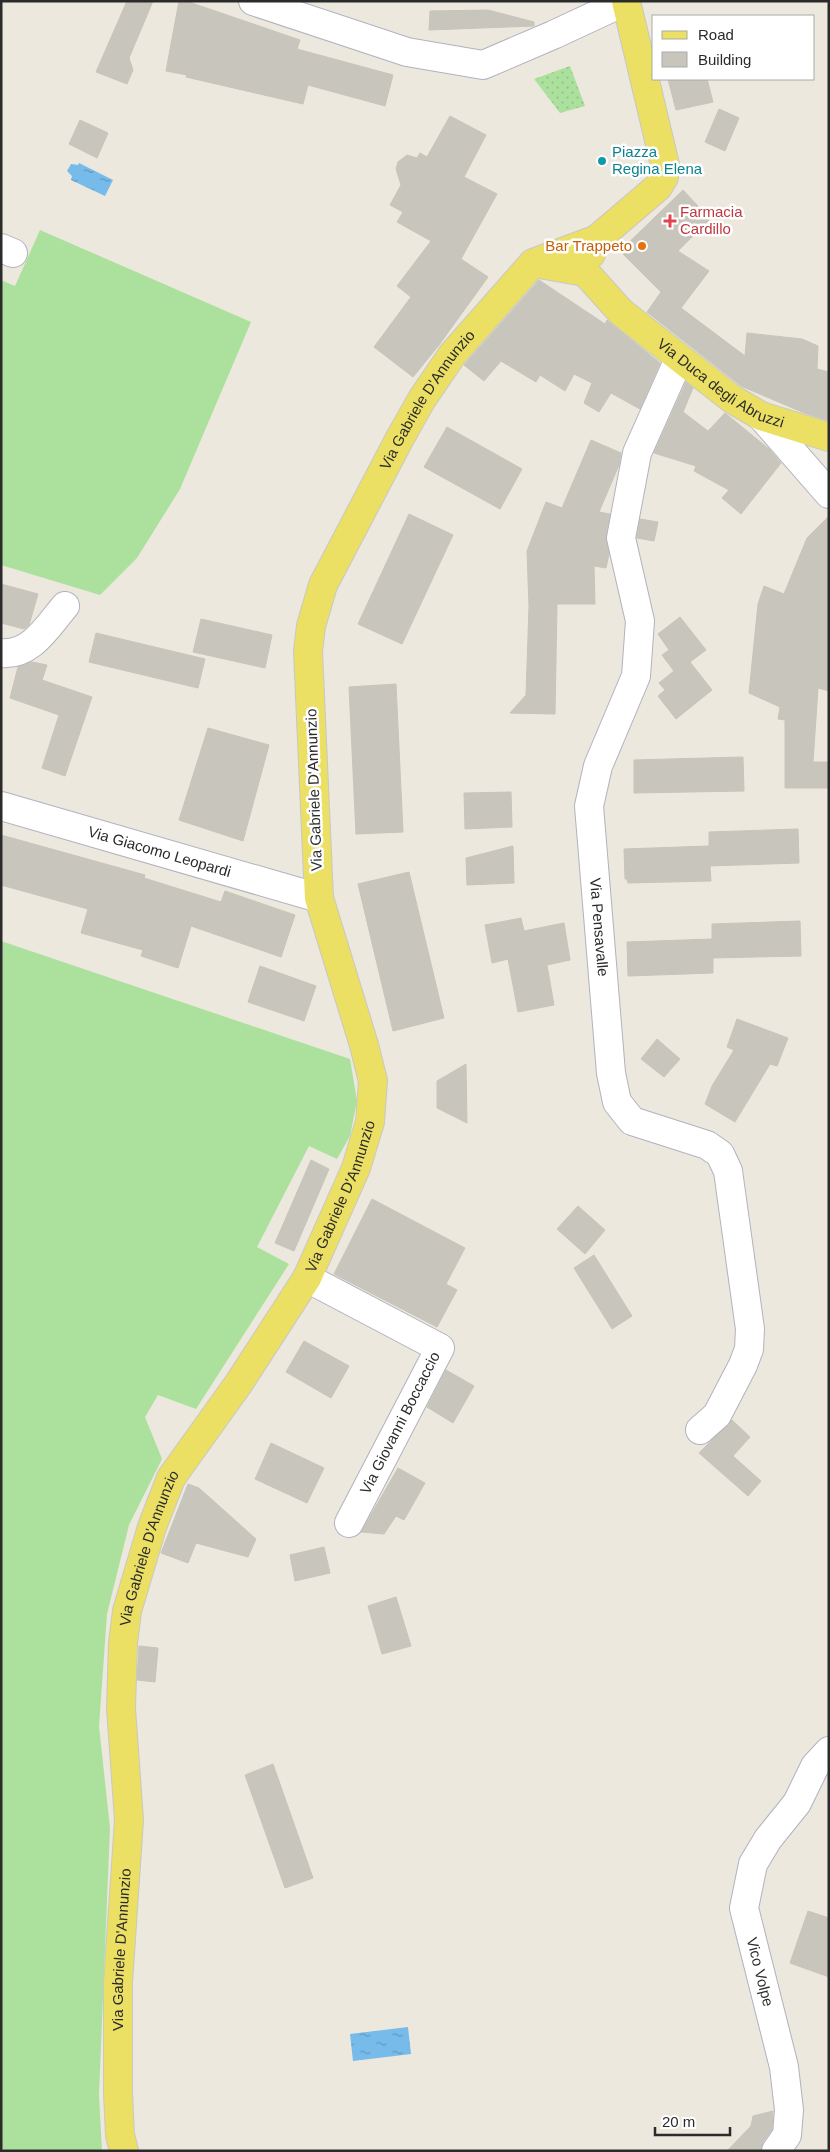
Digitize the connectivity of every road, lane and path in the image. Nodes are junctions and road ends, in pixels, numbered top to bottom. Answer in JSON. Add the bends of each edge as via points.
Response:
{"nodes":[{"id":1,"x":253,"y":1,"type":"edge"},
{"id":2,"x":626,"y":1,"type":"edge"},
{"id":3,"x":597,"y":238,"type":"junction"},
{"id":4,"x":532,"y":263,"type":"junction"},
{"id":5,"x":584,"y":272,"type":"junction"},
{"id":6,"x":678,"y":359,"type":"junction"},
{"id":7,"x":761,"y":416,"type":"junction"},
{"id":8,"x":829,"y":437,"type":"edge"},
{"id":9,"x":829,"y":494,"type":"edge"},
{"id":10,"x":65,"y":606,"type":"dead end"},
{"id":11,"x":1,"y":653,"type":"edge"},
{"id":12,"x":1,"y":806,"type":"edge"},
{"id":13,"x":319,"y":898,"type":"junction"},
{"id":14,"x":307,"y":1278,"type":"junction"},
{"id":15,"x":700,"y":1430,"type":"dead end"},
{"id":16,"x":349,"y":1523,"type":"dead end"},
{"id":17,"x":829,"y":1751,"type":"edge"},
{"id":18,"x":124,"y":2151,"type":"edge"},
{"id":19,"x":776,"y":2151,"type":"edge"}],
"edges":[{"from":1,"to":2,"type":"street","via":[[407,52],[483,65]]},
{"from":2,"to":3,"type":"main road","via":[[665,165],[664,177],[658,187]]},
{"from":3,"to":4,"type":"main road"},
{"from":3,"to":5,"type":"main road"},
{"from":4,"to":5,"type":"main road"},
{"from":4,"to":13,"type":"main road","name":"Via Gabriele D'Annunzio","via":[[452,355],[422,399],[323,585],[311,626],[308,652]]},
{"from":5,"to":6,"type":"main road","name":"Via Duca degli Abruzzi","via":[[621,312]]},
{"from":6,"to":7,"type":"main road","name":"Via Duca degli Abruzzi"},
{"from":6,"to":15,"type":"street","name":"Via Pensavalle","via":[[638,453],[621,538],[640,621],[636,676],[598,766],[589,806],[611,1073],[617,1102],[632,1121],[707,1145],[720,1154],[728,1171],[750,1329],[749,1349],[717,1415]]},
{"from":7,"to":8,"type":"main road","name":"Via Duca degli Abruzzi"},
{"from":7,"to":9,"type":"street"},
{"from":10,"to":11,"type":"street","via":[[36,640],[10,654]]},
{"from":12,"to":13,"type":"street","name":"Via Giacomo Leopardi"},
{"from":13,"to":14,"type":"main road","name":"Via Gabriele D'Annunzio","via":[[373,1081],[370,1122],[356,1168]]},
{"from":14,"to":16,"type":"street","name":"Via Giovanni Boccaccio","via":[[440,1348]]},
{"from":14,"to":18,"type":"main road","name":"Via Gabriele D'Annunzio","via":[[239,1383],[171,1478],[152,1526],[127,1611],[121,1708],[129,1820],[118,1983],[118,2093]]},
{"from":17,"to":19,"type":"street","name":"Vico Volpe","via":[[815,1766],[797,1803],[753,1864],[744,1908],[785,2076],[789,2125],[787,2135]]}]}
